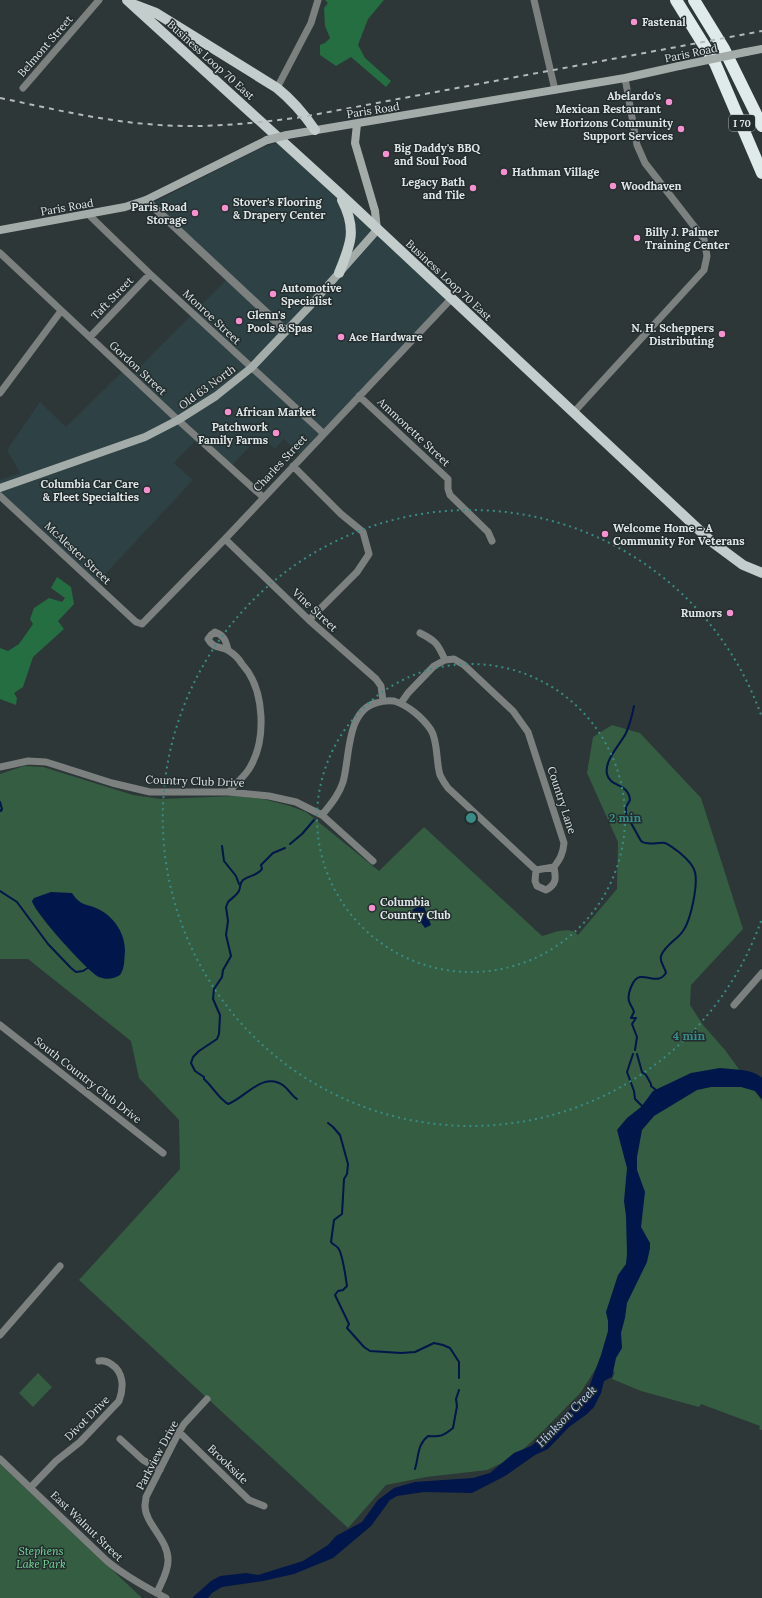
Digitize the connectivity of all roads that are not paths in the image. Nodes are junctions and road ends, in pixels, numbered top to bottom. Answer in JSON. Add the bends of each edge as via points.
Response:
{"nodes":[{"id":1,"x":100,"y":0,"type":"edge"},
{"id":2,"x":318,"y":0,"type":"edge"},
{"id":3,"x":534,"y":0,"type":"edge"},
{"id":4,"x":676,"y":0,"type":"edge"},
{"id":5,"x":694,"y":0,"type":"edge"},
{"id":6,"x":128,"y":1,"type":"edge"},
{"id":7,"x":762,"y":49,"type":"edge"},
{"id":8,"x":625,"y":78,"type":"junction"},
{"id":9,"x":23,"y":88,"type":"dead end"},
{"id":10,"x":277,"y":88,"type":"junction"},
{"id":11,"x":555,"y":90,"type":"junction"},
{"id":12,"x":357,"y":124,"type":"junction"},
{"id":13,"x":762,"y":126,"type":"edge"},
{"id":14,"x":315,"y":130,"type":"junction"},
{"id":15,"x":762,"y":173,"type":"edge"},
{"id":16,"x":338,"y":192,"type":"junction"},
{"id":17,"x":146,"y":200,"type":"junction"},
{"id":18,"x":88,"y":214,"type":"junction"},
{"id":19,"x":0,"y":230,"type":"edge"},
{"id":20,"x":377,"y":230,"type":"junction"},
{"id":21,"x":0,"y":253,"type":"edge"},
{"id":22,"x":339,"y":273,"type":"junction"},
{"id":23,"x":150,"y":274,"type":"junction"},
{"id":24,"x":452,"y":299,"type":"junction"},
{"id":25,"x":61,"y":311,"type":"junction"},
{"id":26,"x":286,"y":331,"type":"junction"},
{"id":27,"x":90,"y":337,"type":"junction"},
{"id":28,"x":251,"y":368,"type":"junction"},
{"id":29,"x":0,"y":393,"type":"edge"},
{"id":30,"x":359,"y":396,"type":"junction"},
{"id":31,"x":574,"y":412,"type":"junction"},
{"id":32,"x":178,"y":420,"type":"junction"},
{"id":33,"x":323,"y":433,"type":"junction"},
{"id":34,"x":293,"y":466,"type":"junction"},
{"id":35,"x":0,"y":488,"type":"edge"},
{"id":36,"x":0,"y":496,"type":"edge"},
{"id":37,"x":263,"y":497,"type":"junction"},
{"id":38,"x":225,"y":539,"type":"junction"},
{"id":39,"x":492,"y":541,"type":"dead end"},
{"id":40,"x":761,"y":573,"type":"edge"},
{"id":41,"x":309,"y":620,"type":"junction"},
{"id":42,"x":142,"y":624,"type":"joint"},
{"id":43,"x":420,"y":633,"type":"dead end"},
{"id":44,"x":228,"y":650,"type":"dead end"},
{"id":45,"x":445,"y":660,"type":"junction"},
{"id":46,"x":383,"y":701,"type":"junction"},
{"id":47,"x":401,"y":703,"type":"junction"},
{"id":48,"x":0,"y":767,"type":"edge"},
{"id":49,"x":229,"y":792,"type":"junction"},
{"id":50,"x":322,"y":815,"type":"junction"},
{"id":51,"x":373,"y":861,"type":"dead end"},
{"id":52,"x":554,"y":867,"type":"junction"},
{"id":53,"x":536,"y":870,"type":"junction"},
{"id":54,"x":762,"y":973,"type":"edge"},
{"id":55,"x":734,"y":1005,"type":"dead end"},
{"id":56,"x":0,"y":1025,"type":"edge"},
{"id":57,"x":163,"y":1153,"type":"dead end"},
{"id":58,"x":60,"y":1266,"type":"dead end"},
{"id":59,"x":0,"y":1335,"type":"edge"},
{"id":60,"x":99,"y":1361,"type":"dead end"},
{"id":61,"x":207,"y":1399,"type":"dead end"},
{"id":62,"x":179,"y":1432,"type":"junction"},
{"id":63,"x":120,"y":1440,"type":"dead end"},
{"id":64,"x":0,"y":1459,"type":"edge"},
{"id":65,"x":160,"y":1470,"type":"junction"},
{"id":66,"x":30,"y":1487,"type":"junction"},
{"id":67,"x":264,"y":1506,"type":"dead end"},
{"id":68,"x":157,"y":1593,"type":"junction"},
{"id":69,"x":166,"y":1598,"type":"edge"}],
"edges":[{"from":1,"to":9,"type":"street","name":"Belmont Street"},
{"from":2,"to":10,"type":"street","via":[[311,23]]},
{"from":3,"to":11,"type":"street"},
{"from":4,"to":15,"type":"highway","number":"I 70","via":[[715,63]]},
{"from":5,"to":13,"type":"highway","via":[[724,49]]},
{"from":6,"to":10,"type":"main road","via":[[156,13]]},
{"from":6,"to":16,"type":"main road","name":"Business Loop 70 East"},
{"from":7,"to":8,"type":"main road","name":"Paris Road","bridge":true},
{"from":8,"to":11,"type":"main road","name":"Paris Road"},
{"from":8,"to":31,"type":"street","via":[[637,145],[645,163],[704,239],[707,256],[704,270]]},
{"from":10,"to":14,"type":"main road","via":[[306,116]]},
{"from":11,"to":12,"type":"main road","name":"Paris Road"},
{"from":12,"to":14,"type":"main road","name":"Paris Road"},
{"from":12,"to":20,"type":"main road","via":[[355,144],[375,211]]},
{"from":14,"to":17,"type":"main road","name":"Paris Road","bridge":true,"via":[[267,140]]},
{"from":16,"to":20,"type":"main road","name":"Business Loop 70 East"},
{"from":16,"to":22,"type":"main road","via":[[348,211],[352,234]]},
{"from":17,"to":18,"type":"main road","name":"Paris Road"},
{"from":17,"to":26,"type":"street"},
{"from":18,"to":19,"type":"main road","name":"Paris Road"},
{"from":18,"to":23,"type":"street","name":"Monroe Street"},
{"from":20,"to":22,"type":"main road","name":"Old 63 North"},
{"from":20,"to":24,"type":"main road","name":"Business Loop 70 East"},
{"from":21,"to":25,"type":"street","name":"Gordon Street"},
{"from":22,"to":26,"type":"main road","name":"Old 63 North"},
{"from":23,"to":27,"type":"street","name":"Taft Street"},
{"from":23,"to":28,"type":"street","name":"Monroe Street"},
{"from":24,"to":30,"type":"street","name":"Charles Street"},
{"from":24,"to":31,"type":"main road","name":"Business Loop 70 East"},
{"from":25,"to":27,"type":"street","name":"Gordon Street"},
{"from":25,"to":29,"type":"street"},
{"from":26,"to":28,"type":"main road","name":"Old 63 North"},
{"from":27,"to":32,"type":"street","name":"Gordon Street"},
{"from":28,"to":32,"type":"main road","name":"Old 63 North","via":[[216,396]]},
{"from":28,"to":33,"type":"street","name":"Monroe Street"},
{"from":30,"to":33,"type":"street","name":"Charles Street"},
{"from":30,"to":39,"type":"street","name":"Ammonette Street","via":[[448,479],[450,495],[488,532]]},
{"from":31,"to":40,"type":"main road","name":"Business Loop 70 East","via":[[712,542],[743,565]]},
{"from":32,"to":35,"type":"main road","name":"Old 63 North","via":[[144,437]]},
{"from":32,"to":37,"type":"street","name":"Gordon Street"},
{"from":33,"to":34,"type":"street","name":"Charles Street"},
{"from":34,"to":37,"type":"street","name":"Charles Street"},
{"from":34,"to":41,"type":"street","via":[[363,532],[369,554],[357,572]]},
{"from":36,"to":42,"type":"street","name":"McAlester Street","via":[[136,622]]},
{"from":37,"to":38,"type":"street","name":"Charles Street"},
{"from":38,"to":41,"type":"street","name":"Vine Street"},
{"from":38,"to":42,"type":"street","name":"Charles Street"},
{"from":41,"to":46,"type":"street","name":"Vine Street","via":[[376,678],[381,686]]},
{"from":43,"to":45,"type":"street","via":[[434,639]]},
{"from":44,"to":49,"type":"street","via":[[244,665],[259,692],[262,726],[249,769]]},
{"from":45,"to":47,"type":"street","via":[[434,666]]},
{"from":45,"to":52,"type":"street","name":"Country Lane","via":[[454,660],[464,665],[513,712],[528,732],[564,843],[564,853]]},
{"from":46,"to":47,"type":"street"},
{"from":46,"to":50,"type":"street","via":[[369,704],[359,713],[354,724],[343,782]]},
{"from":47,"to":53,"type":"street","via":[[426,722],[433,733],[440,776],[448,788]]},
{"from":48,"to":49,"type":"street","name":"Country Club Drive","via":[[28,761],[46,762],[150,792]]},
{"from":49,"to":50,"type":"street","name":"Country Club Drive","via":[[296,802]]},
{"from":50,"to":51,"type":"street","name":"Country Club Drive"},
{"from":52,"to":53,"type":"street"},
{"from":52,"to":53,"type":"street","via":[[555,882],[546,890],[537,886]]},
{"from":54,"to":55,"type":"street"},
{"from":56,"to":57,"type":"street","name":"South Country Club Drive"},
{"from":58,"to":59,"type":"street"},
{"from":60,"to":66,"type":"street","name":"Divot Drive","via":[[106,1361],[119,1372],[122,1379],[122,1394],[119,1401],[80,1442]]},
{"from":61,"to":62,"type":"street","name":"Parkview Drive"},
{"from":62,"to":65,"type":"street","name":"Parkview Drive"},
{"from":62,"to":67,"type":"street","name":"Brookside","via":[[249,1500]]},
{"from":63,"to":65,"type":"street","via":[[143,1460]]},
{"from":64,"to":66,"type":"street","name":"East Walnut Street"},
{"from":65,"to":68,"type":"street","name":"Parkview Drive","via":[[146,1497],[145,1507],[168,1555],[167,1568]]},
{"from":66,"to":68,"type":"street","name":"East Walnut Street","via":[[121,1573]]},
{"from":68,"to":69,"type":"street","name":"East Walnut Street"}]}
